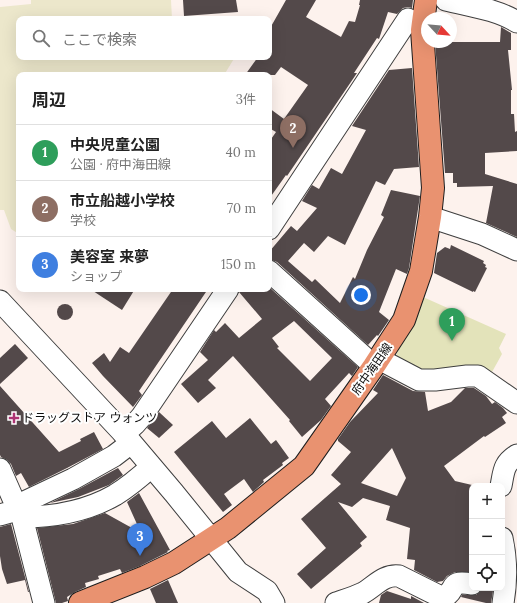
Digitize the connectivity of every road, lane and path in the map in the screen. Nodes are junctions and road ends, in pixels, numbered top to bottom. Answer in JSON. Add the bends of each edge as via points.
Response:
{"nodes":[{"id":1,"x":426,"y":0,"type":"edge"},
{"id":2,"x":446,"y":0,"type":"edge"},
{"id":3,"x":481,"y":4,"type":"edge"},
{"id":4,"x":408,"y":19,"type":"dead end"},
{"id":5,"x":517,"y":22,"type":"edge"},
{"id":6,"x":430,"y":217,"type":"junction"},
{"id":7,"x":272,"y":224,"type":"edge"},
{"id":8,"x":517,"y":250,"type":"edge"},
{"id":9,"x":272,"y":274,"type":"edge"},
{"id":10,"x":226,"y":292,"type":"edge"},
{"id":11,"x":2,"y":307,"type":"edge"},
{"id":12,"x":377,"y":363,"type":"junction"},
{"id":13,"x":517,"y":403,"type":"edge"},
{"id":14,"x":127,"y":439,"type":"junction"},
{"id":15,"x":517,"y":455,"type":"edge"},
{"id":16,"x":151,"y":467,"type":"junction"},
{"id":17,"x":0,"y":469,"type":"edge"},
{"id":18,"x":502,"y":483,"type":"edge"},
{"id":19,"x":14,"y":512,"type":"edge"},
{"id":20,"x":212,"y":539,"type":"junction"},
{"id":21,"x":505,"y":555,"type":"edge"},
{"id":22,"x":469,"y":584,"type":"edge"},
{"id":23,"x":503,"y":593,"type":"edge"},
{"id":24,"x":44,"y":603,"type":"edge"},
{"id":25,"x":80,"y":603,"type":"edge"},
{"id":26,"x":274,"y":603,"type":"edge"},
{"id":27,"x":336,"y":603,"type":"edge"}],
"edges":[{"from":1,"to":6,"type":"main road","name":"府中海田線","via":[[422,30],[433,188]]},
{"from":2,"to":3,"type":"street"},
{"from":3,"to":5,"type":"street"},
{"from":4,"to":7,"type":"street"},
{"from":6,"to":8,"type":"street","via":[[482,234]]},
{"from":6,"to":12,"type":"main road","name":"府中海田線","via":[[421,271],[404,320]]},
{"from":9,"to":12,"type":"street"},
{"from":10,"to":14,"type":"street"},
{"from":11,"to":14,"type":"street"},
{"from":12,"to":13,"type":"street","via":[[419,380],[478,376]]},
{"from":12,"to":20,"type":"main road","name":"府中海田線","via":[[304,466]]},
{"from":14,"to":16,"type":"street"},
{"from":14,"to":19,"type":"street","via":[[114,456]]},
{"from":15,"to":18,"type":"street","via":[[509,460]]},
{"from":16,"to":19,"type":"street","via":[[114,496],[66,513],[43,517]]},
{"from":16,"to":20,"type":"street"},
{"from":17,"to":19,"type":"street"},
{"from":19,"to":24,"type":"street"},
{"from":20,"to":25,"type":"main road","name":"府中海田線","via":[[174,563]]},
{"from":20,"to":26,"type":"street","via":[[238,572],[267,591]]},
{"from":21,"to":23,"type":"street","via":[[507,579]]},
{"from":22,"to":27,"type":"street","via":[[456,584],[448,596],[443,598],[393,575],[362,593]]}]}
